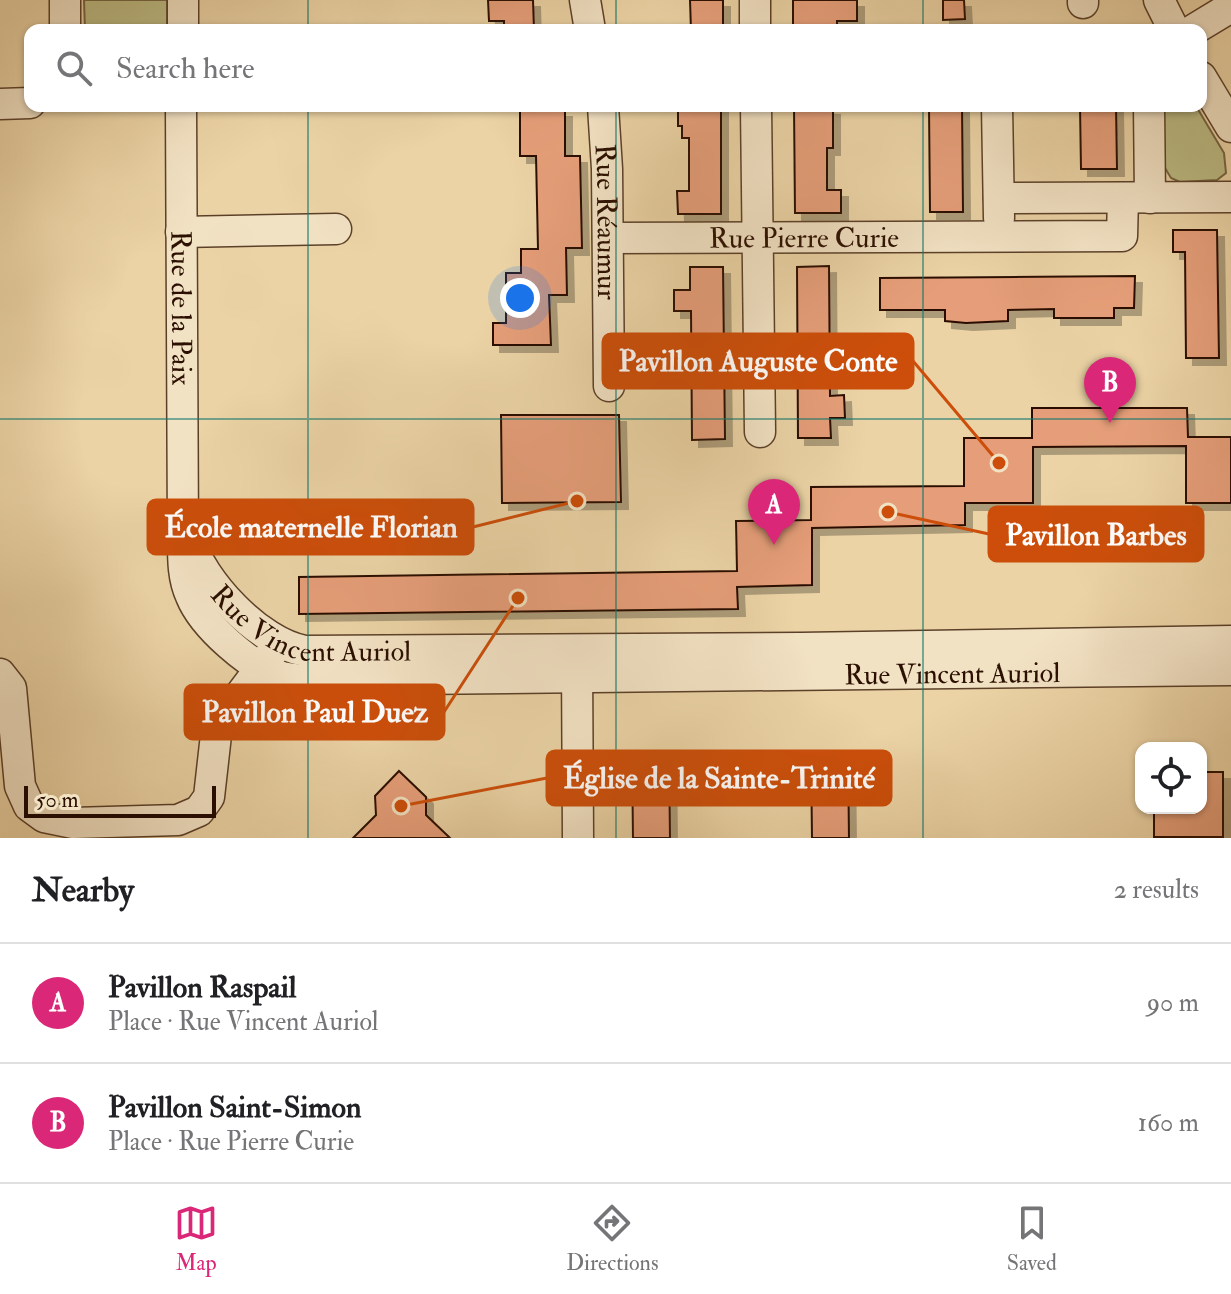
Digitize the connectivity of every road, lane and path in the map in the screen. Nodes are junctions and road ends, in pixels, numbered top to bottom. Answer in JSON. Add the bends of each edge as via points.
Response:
{"nodes":[{"id":1,"x":65,"y":0,"type":"edge"},
{"id":2,"x":183,"y":0,"type":"edge"},
{"id":3,"x":585,"y":0,"type":"edge"},
{"id":4,"x":755,"y":0,"type":"edge"},
{"id":5,"x":1159,"y":0,"type":"edge"},
{"id":6,"x":1231,"y":7,"type":"edge"},
{"id":7,"x":65,"y":24,"type":"edge"},
{"id":8,"x":183,"y":24,"type":"edge"},
{"id":9,"x":589,"y":24,"type":"edge"},
{"id":10,"x":755,"y":24,"type":"edge"},
{"id":11,"x":1171,"y":24,"type":"edge"},
{"id":12,"x":1203,"y":24,"type":"edge"},
{"id":13,"x":1207,"y":87,"type":"edge"},
{"id":14,"x":24,"y":103,"type":"edge"},
{"id":15,"x":0,"y":104,"type":"edge"},
{"id":16,"x":181,"y":112,"type":"edge"},
{"id":17,"x":603,"y":112,"type":"edge"},
{"id":18,"x":756,"y":112,"type":"edge"},
{"id":19,"x":997,"y":112,"type":"edge"},
{"id":20,"x":1148,"y":112,"type":"edge"},
{"id":21,"x":1231,"y":127,"type":"edge"},
{"id":22,"x":1231,"y":197,"type":"edge"},
{"id":23,"x":999,"y":198,"type":"junction"},
{"id":24,"x":1137,"y":198,"type":"junction"},
{"id":25,"x":336,"y":229,"type":"dead end"},
{"id":26,"x":181,"y":232,"type":"junction"},
{"id":27,"x":999,"y":236,"type":"junction"},
{"id":28,"x":758,"y":237,"type":"junction"},
{"id":29,"x":608,"y":238,"type":"junction"},
{"id":30,"x":609,"y":386,"type":"dead end"},
{"id":31,"x":760,"y":432,"type":"dead end"},
{"id":32,"x":183,"y":508,"type":"junction"},
{"id":33,"x":1231,"y":641,"type":"edge"},
{"id":34,"x":278,"y":642,"type":"junction"},
{"id":35,"x":577,"y":664,"type":"junction"},
{"id":36,"x":263,"y":668,"type":"junction"},
{"id":37,"x":1231,"y":670,"type":"edge"},
{"id":38,"x":0,"y":674,"type":"edge"},
{"id":39,"x":578,"y":838,"type":"edge"}],
"edges":[{"from":1,"to":7,"type":"street"},
{"from":2,"to":8,"type":"street"},
{"from":3,"to":9,"type":"street"},
{"from":4,"to":10,"type":"street"},
{"from":5,"to":11,"type":"street"},
{"from":6,"to":12,"type":"street"},
{"from":13,"to":21,"type":"street"},
{"from":14,"to":15,"type":"street"},
{"from":16,"to":26,"type":"street","name":"Rue de la Paix"},
{"from":17,"to":29,"type":"street","name":"Rue Réaumur"},
{"from":18,"to":28,"type":"street"},
{"from":19,"to":23,"type":"street"},
{"from":20,"to":24,"type":"street"},
{"from":22,"to":24,"type":"street"},
{"from":23,"to":24,"type":"street"},
{"from":23,"to":27,"type":"street"},
{"from":24,"to":27,"type":"street","name":"Rue Pierre Curie","via":[[1122,236]]},
{"from":25,"to":26,"type":"street"},
{"from":26,"to":32,"type":"street","name":"Rue de la Paix"},
{"from":27,"to":28,"type":"street","name":"Rue Pierre Curie"},
{"from":28,"to":29,"type":"street","name":"Rue Pierre Curie"},
{"from":28,"to":31,"type":"street"},
{"from":29,"to":30,"type":"street","name":"Rue Réaumur"},
{"from":32,"to":34,"type":"street","name":"Rue Vincent Auriol","via":[[193,551],[206,575]]},
{"from":32,"to":36,"type":"street","name":"Rue Vincent Auriol","via":[[183,563],[191,598],[216,630]]},
{"from":33,"to":35,"type":"street","name":"Rue Vincent Auriol"},
{"from":34,"to":35,"type":"street","name":"Rue Vincent Auriol","via":[[305,651]]},
{"from":34,"to":36,"type":"street"},
{"from":35,"to":36,"type":"street","name":"Rue Vincent Auriol","via":[[301,680]]},
{"from":35,"to":37,"type":"street","name":"Rue Vincent Auriol"},
{"from":35,"to":39,"type":"street"},
{"from":36,"to":38,"type":"street","via":[[217,726],[209,797],[199,811],[178,820],[73,823],[44,817],[29,806],[20,786],[11,688]]}]}
